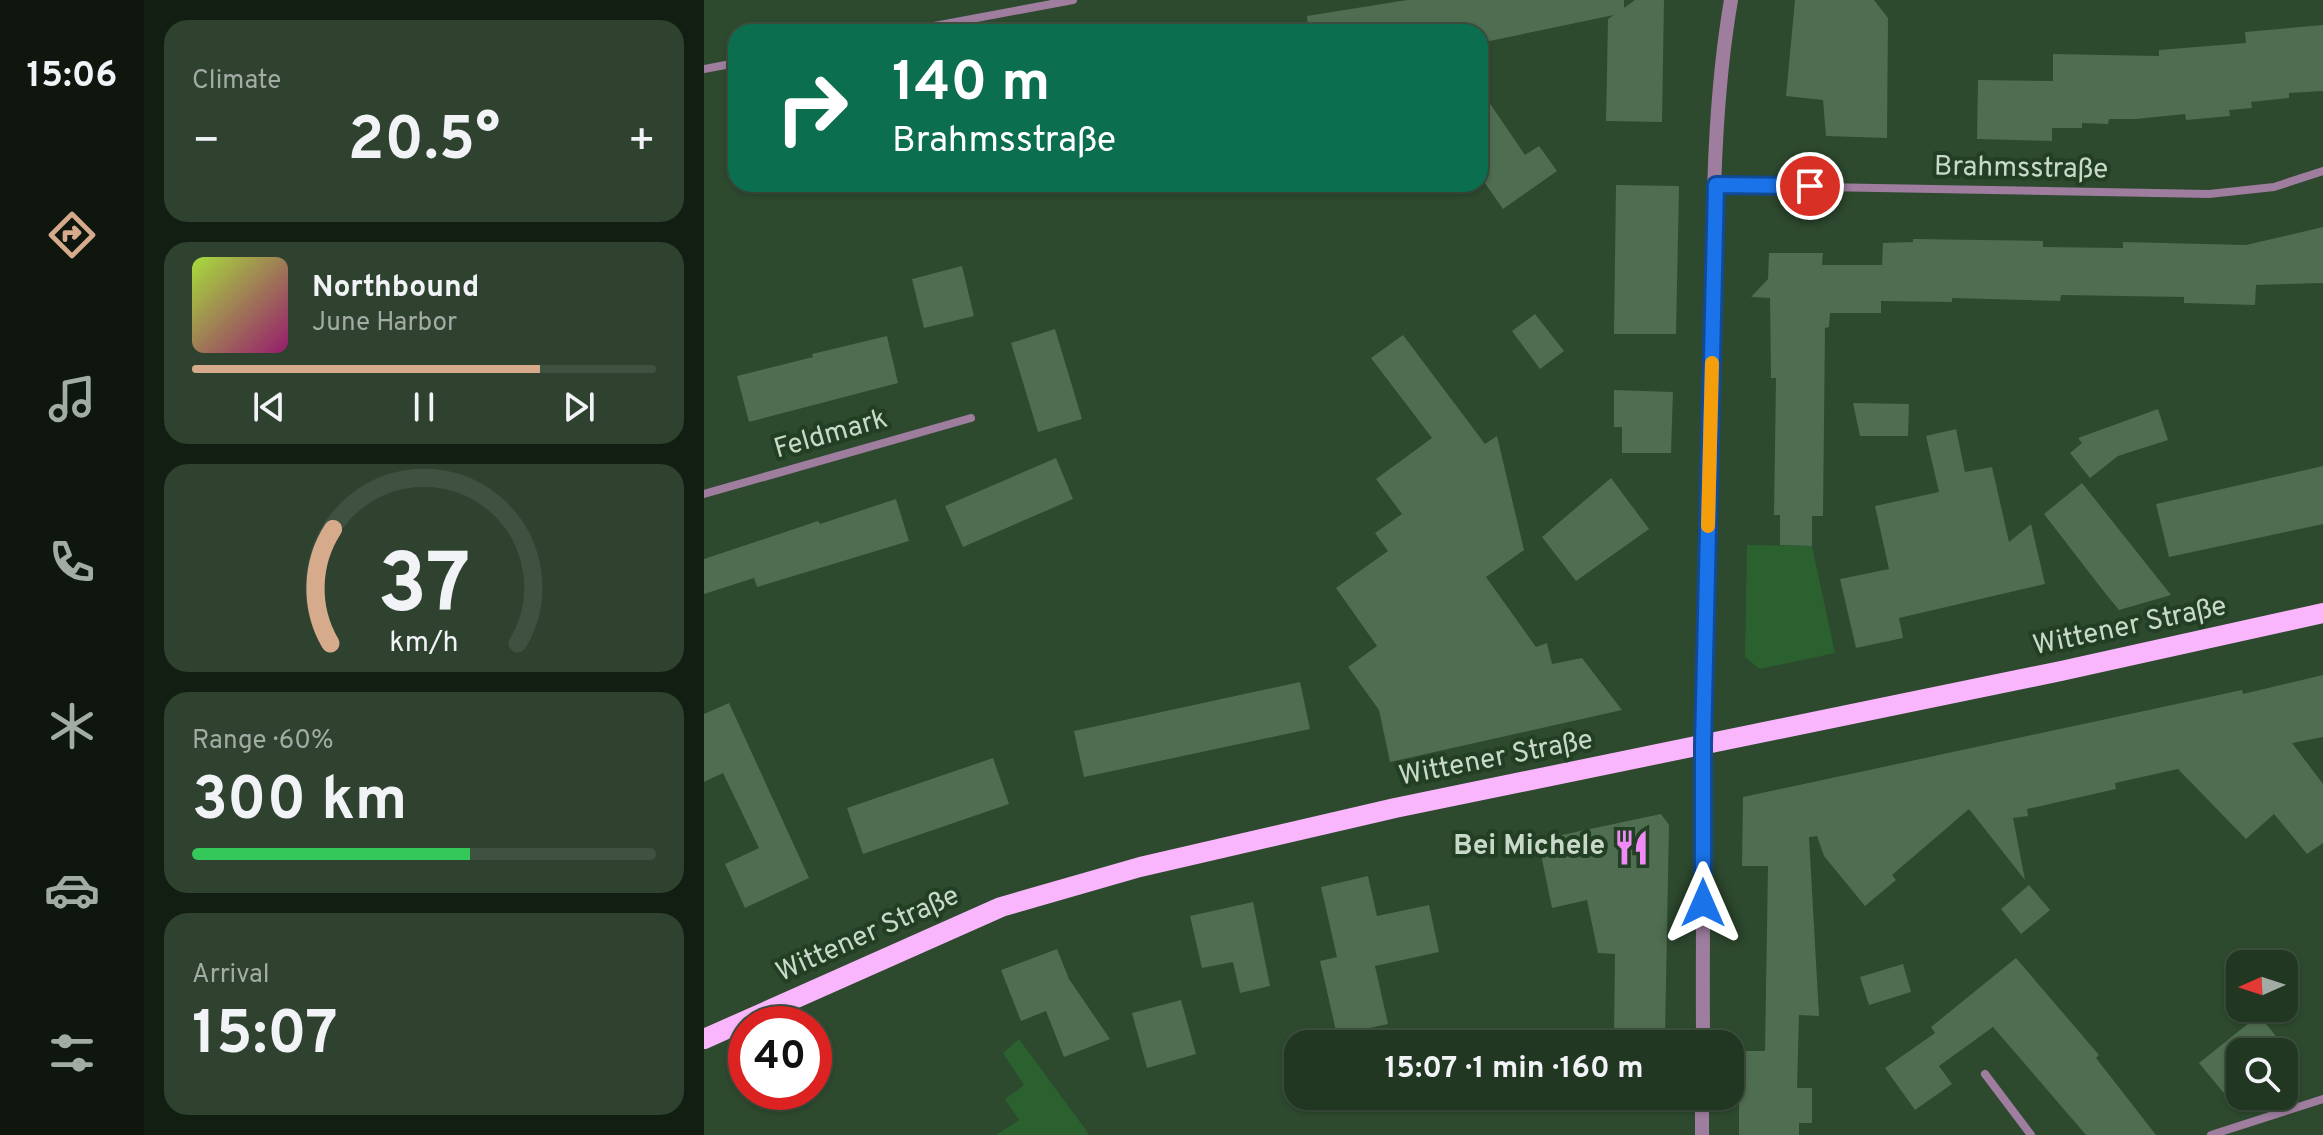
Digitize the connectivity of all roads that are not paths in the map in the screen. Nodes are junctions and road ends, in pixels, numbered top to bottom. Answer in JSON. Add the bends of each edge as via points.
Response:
{"nodes":[{"id":1,"x":1073,"y":0,"type":"edge"},
{"id":2,"x":1731,"y":0,"type":"edge"},
{"id":3,"x":945,"y":24,"type":"edge"},
{"id":4,"x":728,"y":64,"type":"edge"},
{"id":5,"x":704,"y":69,"type":"edge"},
{"id":6,"x":2323,"y":171,"type":"edge"},
{"id":7,"x":1716,"y":185,"type":"junction"},
{"id":8,"x":971,"y":418,"type":"dead end"},
{"id":9,"x":704,"y":494,"type":"edge"},
{"id":10,"x":2323,"y":613,"type":"edge"},
{"id":11,"x":1703,"y":745,"type":"junction"},
{"id":12,"x":1703,"y":1030,"type":"edge"},
{"id":13,"x":704,"y":1039,"type":"edge"},
{"id":14,"x":1985,"y":1074,"type":"dead end"},
{"id":15,"x":2323,"y":1099,"type":"edge"},
{"id":16,"x":1702,"y":1110,"type":"edge"},
{"id":17,"x":1702,"y":1135,"type":"edge"},
{"id":18,"x":2031,"y":1135,"type":"edge"},
{"id":19,"x":2211,"y":1135,"type":"edge"}],
"edges":[{"from":1,"to":3,"type":"street"},
{"from":2,"to":7,"type":"street","via":[[1720,86]]},
{"from":4,"to":5,"type":"street"},
{"from":6,"to":7,"type":"street","name":"Brahmsstraße","via":[[2274,187],[2209,194]]},
{"from":7,"to":11,"type":"street"},
{"from":8,"to":9,"type":"street","name":"Feldmark"},
{"from":10,"to":11,"type":"main road","name":"Wittener Straße"},
{"from":11,"to":12,"type":"street"},
{"from":11,"to":13,"type":"main road","name":"Wittener Straße","via":[[1395,808],[1140,867],[1001,907]]},
{"from":14,"to":18,"type":"street"},
{"from":15,"to":19,"type":"street"},
{"from":16,"to":17,"type":"street"}]}
